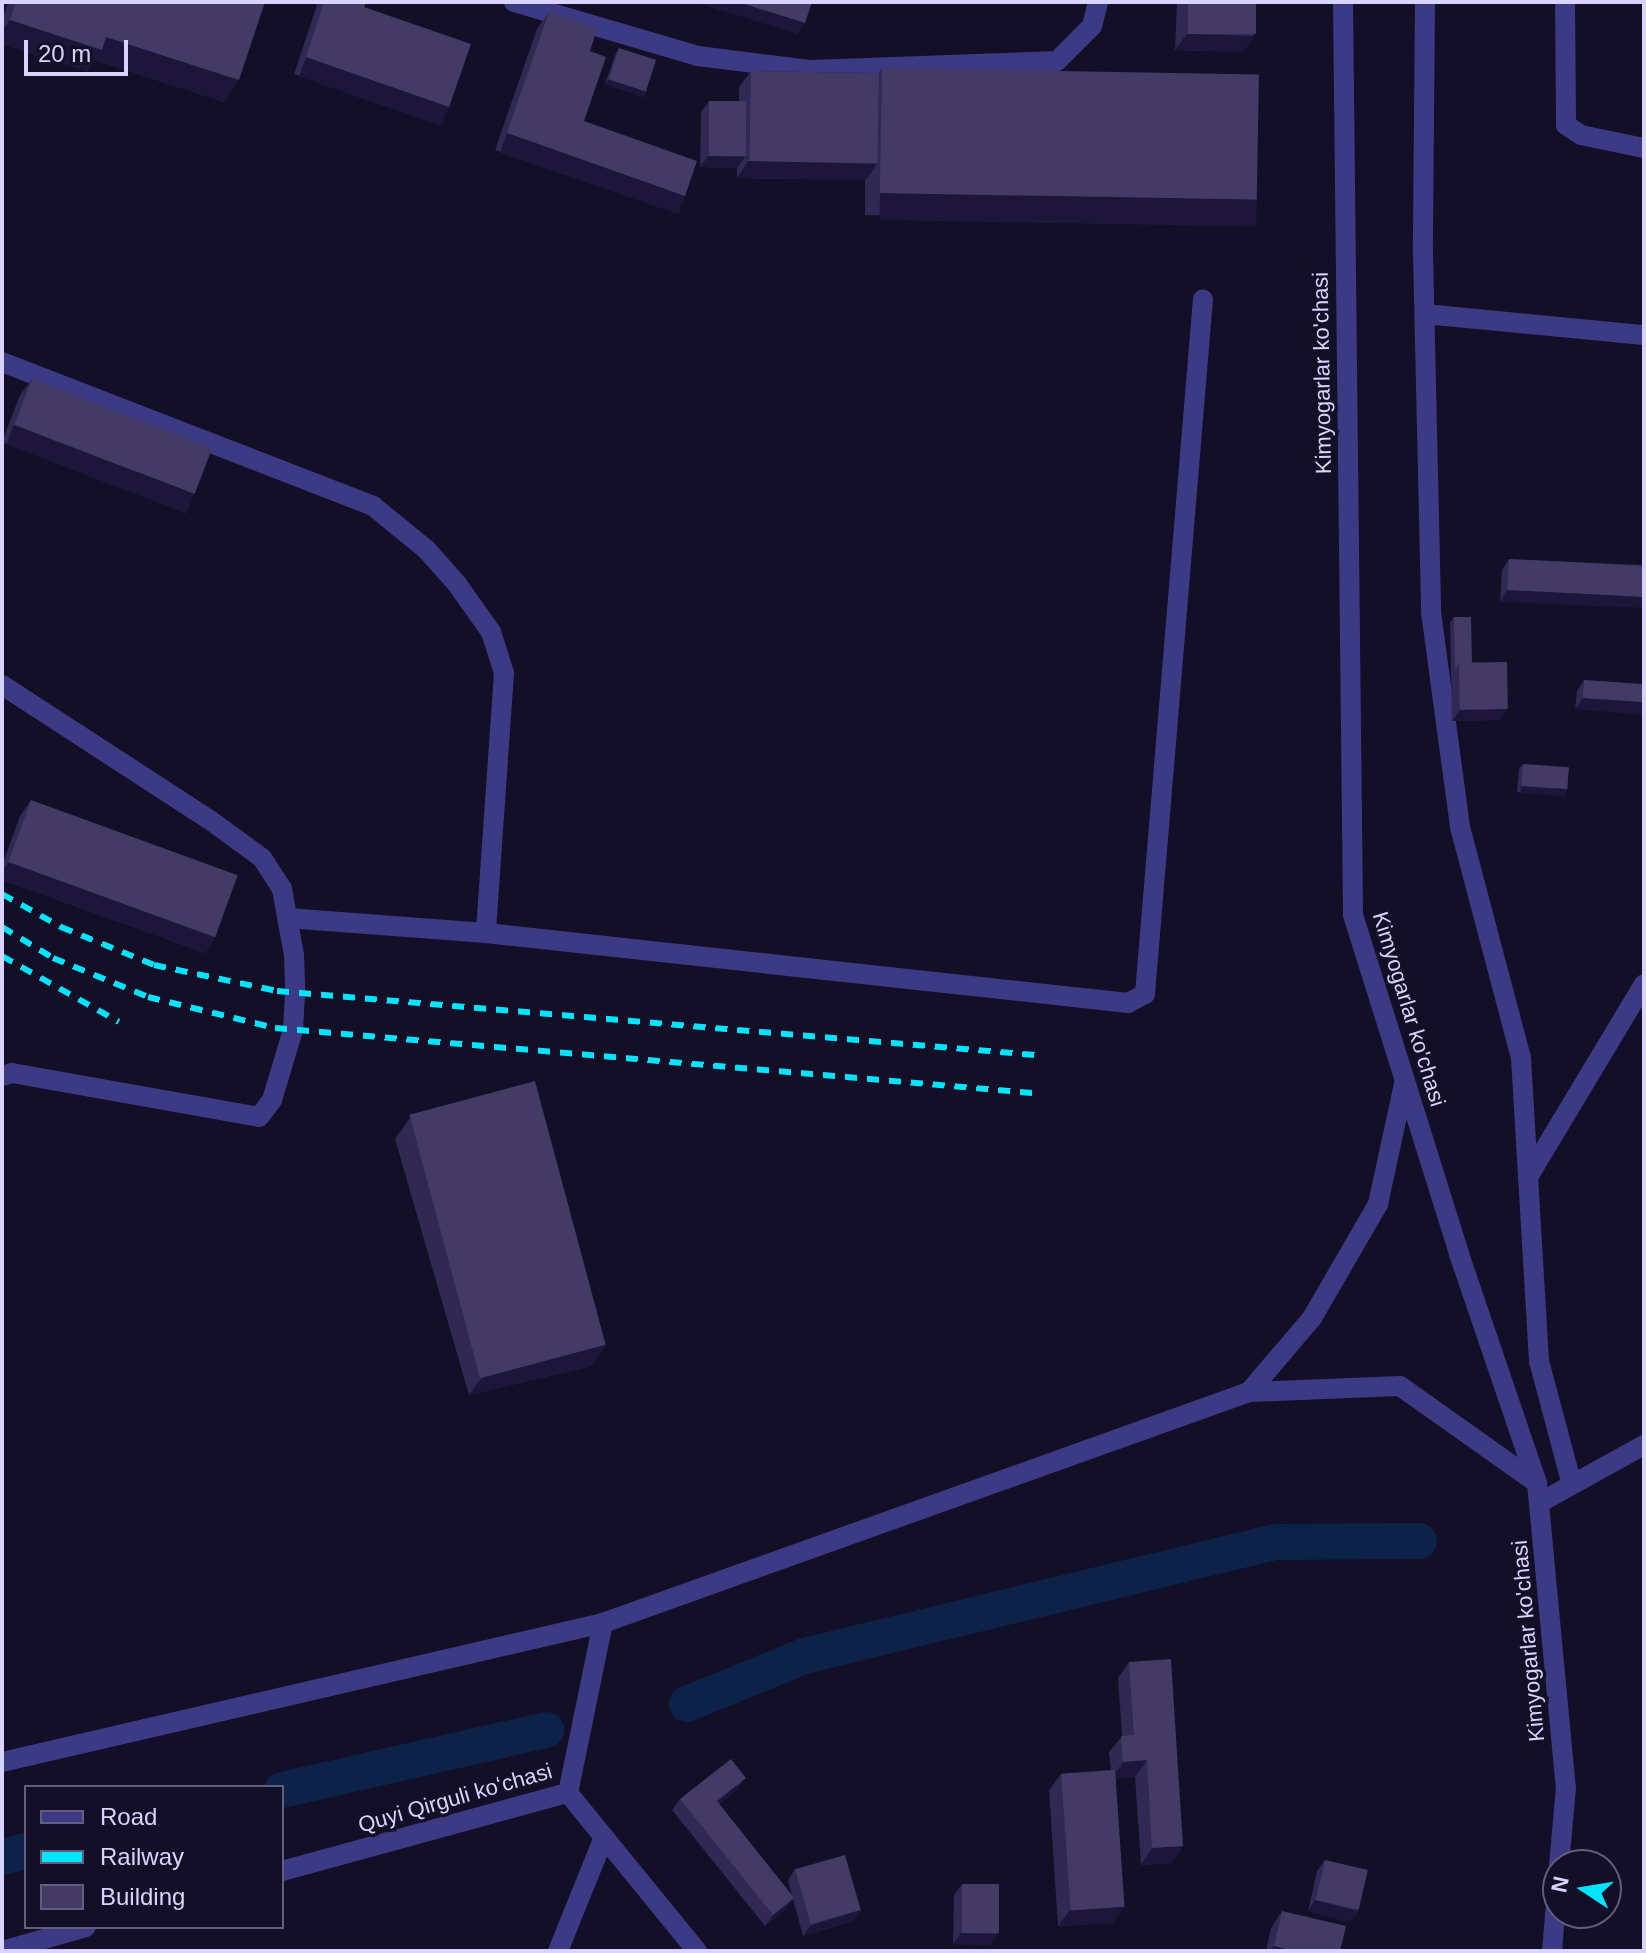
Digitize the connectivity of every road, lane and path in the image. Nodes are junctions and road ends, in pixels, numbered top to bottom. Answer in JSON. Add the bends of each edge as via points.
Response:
{"nodes":[{"id":1,"x":514,"y":2,"type":"edge"},
{"id":2,"x":1098,"y":2,"type":"edge"},
{"id":3,"x":1343,"y":2,"type":"edge"},
{"id":4,"x":1425,"y":2,"type":"edge"},
{"id":5,"x":1565,"y":2,"type":"edge"},
{"id":6,"x":1644,"y":148,"type":"edge"},
{"id":7,"x":1203,"y":299,"type":"dead end"},
{"id":8,"x":1425,"y":314,"type":"junction"},
{"id":9,"x":1644,"y":335,"type":"edge"},
{"id":10,"x":2,"y":362,"type":"edge"},
{"id":11,"x":2,"y":685,"type":"edge"},
{"id":12,"x":287,"y":918,"type":"junction"},
{"id":13,"x":486,"y":933,"type":"junction"},
{"id":14,"x":1644,"y":984,"type":"edge"},
{"id":15,"x":2,"y":1076,"type":"edge"},
{"id":16,"x":1405,"y":1080,"type":"junction"},
{"id":17,"x":1528,"y":1177,"type":"junction"},
{"id":18,"x":1249,"y":1392,"type":"junction"},
{"id":19,"x":1644,"y":1445,"type":"edge"},
{"id":20,"x":1572,"y":1485,"type":"junction"},
{"id":21,"x":1538,"y":1493,"type":"junction"},
{"id":22,"x":603,"y":1623,"type":"junction"},
{"id":23,"x":2,"y":1762,"type":"edge"},
{"id":24,"x":568,"y":1793,"type":"junction"},
{"id":25,"x":604,"y":1837,"type":"junction"},
{"id":26,"x":1560,"y":1849,"type":"edge"},
{"id":27,"x":284,"y":1870,"type":"edge"},
{"id":28,"x":79,"y":1929,"type":"edge"},
{"id":29,"x":1554,"y":1929,"type":"edge"},
{"id":30,"x":2,"y":1951,"type":"edge"},
{"id":31,"x":558,"y":1951,"type":"edge"},
{"id":32,"x":697,"y":1951,"type":"edge"},
{"id":33,"x":1552,"y":1951,"type":"edge"}],
"edges":[{"from":1,"to":2,"type":"street","via":[[698,56],[811,70],[1057,61],[1092,26]]},
{"from":3,"to":16,"type":"street","name":"Kimyogarlar ko'chasi","via":[[1353,915]]},
{"from":4,"to":8,"type":"street"},
{"from":5,"to":6,"type":"street","via":[[1566,125],[1581,135]]},
{"from":7,"to":13,"type":"street","via":[[1145,994],[1128,1003]]},
{"from":8,"to":9,"type":"street"},
{"from":8,"to":17,"type":"street","via":[[1431,612],[1460,827],[1521,1058]]},
{"from":10,"to":13,"type":"street","via":[[373,506],[426,549],[457,584],[491,632],[504,673]]},
{"from":11,"to":12,"type":"street","via":[[262,858],[282,889]]},
{"from":12,"to":13,"type":"street"},
{"from":12,"to":15,"type":"street","via":[[294,955],[293,1030],[272,1100],[259,1117],[12,1073]]},
{"from":14,"to":17,"type":"street"},
{"from":16,"to":18,"type":"street","via":[[1378,1204],[1312,1318]]},
{"from":16,"to":21,"type":"street","name":"Kimyogarlar ko'chasi"},
{"from":17,"to":20,"type":"street","via":[[1539,1361]]},
{"from":18,"to":21,"type":"street","via":[[1400,1386]]},
{"from":18,"to":22,"type":"street"},
{"from":19,"to":20,"type":"street"},
{"from":20,"to":21,"type":"street"},
{"from":21,"to":26,"type":"street","name":"Kimyogarlar ko'chasi","via":[[1566,1787]]},
{"from":22,"to":23,"type":"street"},
{"from":22,"to":24,"type":"street","name":"Quyi Qirguli koʻchasi"},
{"from":24,"to":25,"type":"street"},
{"from":24,"to":27,"type":"street","name":"Quyi Qirguli koʻchasi"},
{"from":25,"to":31,"type":"street"},
{"from":25,"to":32,"type":"street"},
{"from":28,"to":30,"type":"street"},
{"from":29,"to":33,"type":"street"}]}
